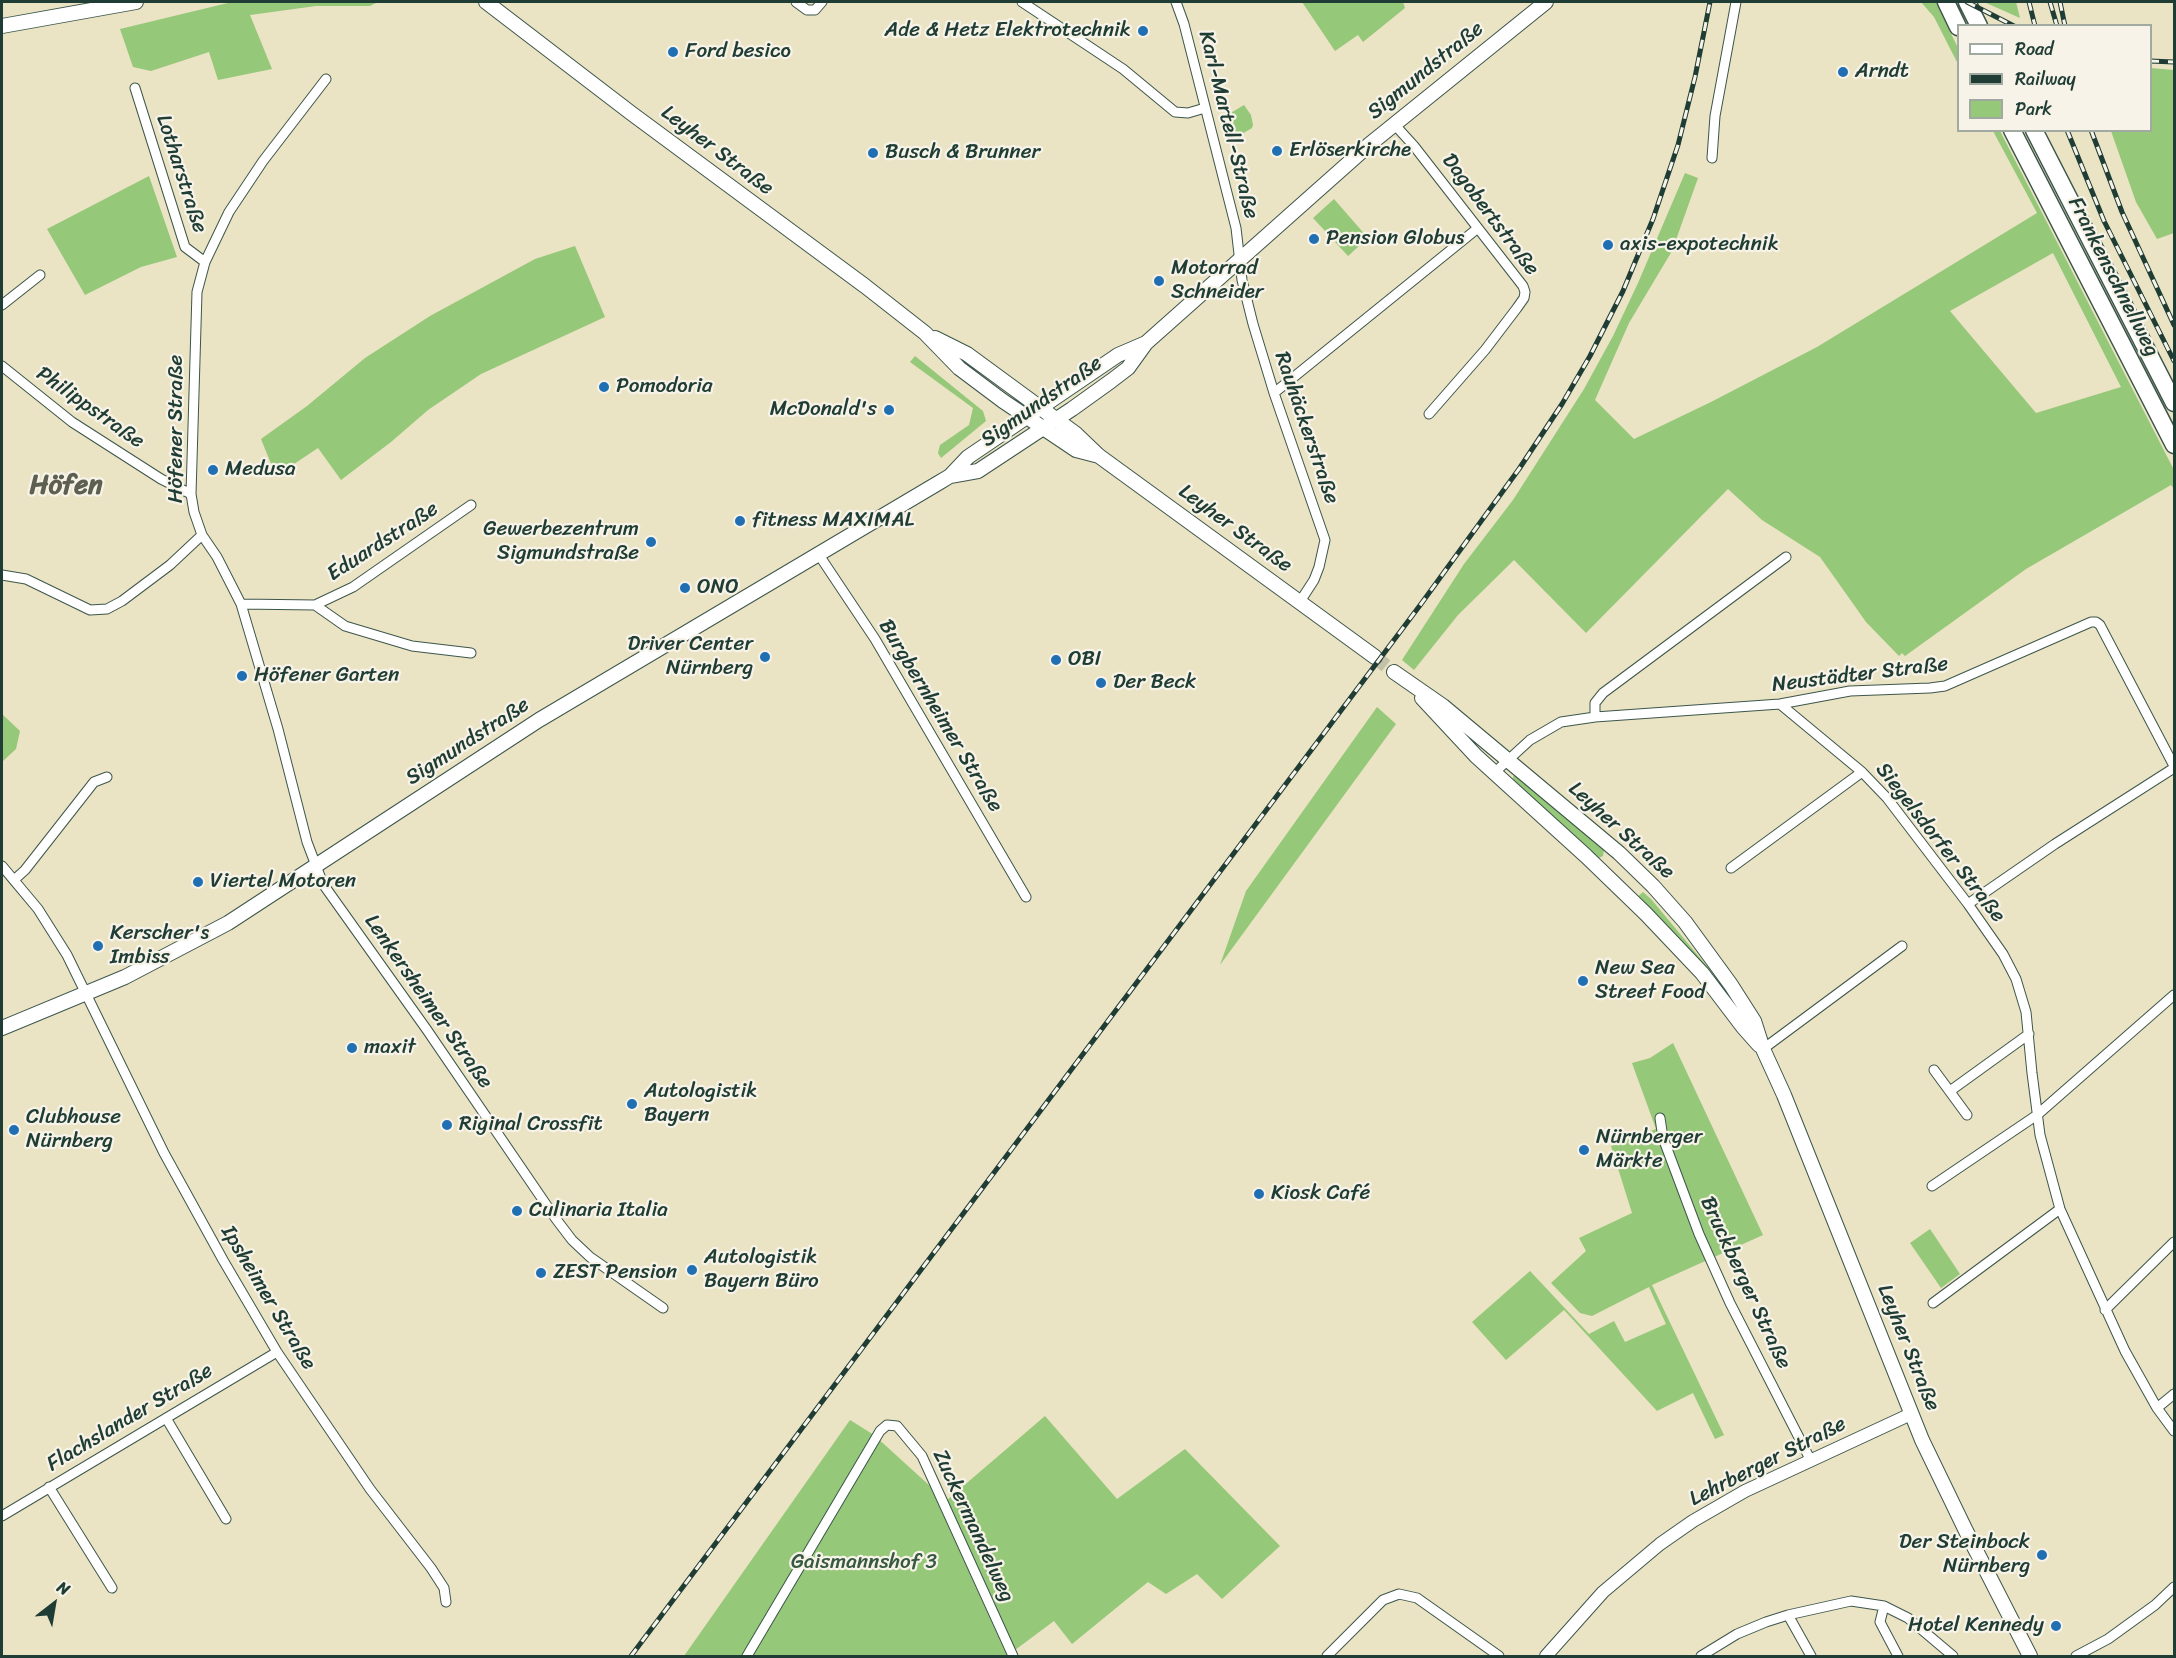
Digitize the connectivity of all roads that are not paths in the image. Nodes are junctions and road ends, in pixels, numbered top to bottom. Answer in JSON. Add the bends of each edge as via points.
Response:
{"nodes":[{"id":1,"x":136,"y":2,"type":"edge"},
{"id":2,"x":486,"y":2,"type":"edge"},
{"id":3,"x":796,"y":2,"type":"edge"},
{"id":4,"x":822,"y":2,"type":"edge"},
{"id":5,"x":1022,"y":2,"type":"edge"},
{"id":6,"x":1176,"y":2,"type":"edge"},
{"id":7,"x":1546,"y":2,"type":"edge"},
{"id":8,"x":1736,"y":2,"type":"edge"},
{"id":9,"x":1946,"y":2,"type":"edge"},
{"id":10,"x":1966,"y":2,"type":"edge"},
{"id":11,"x":1957,"y":24,"type":"edge"},
{"id":12,"x":1978,"y":24,"type":"edge"},
{"id":13,"x":2,"y":26,"type":"edge"},
{"id":14,"x":326,"y":79,"type":"dead end"},
{"id":15,"x":135,"y":88,"type":"dead end"},
{"id":16,"x":1205,"y":108,"type":"junction"},
{"id":17,"x":1394,"y":124,"type":"junction"},
{"id":18,"x":2013,"y":132,"type":"edge"},
{"id":19,"x":2035,"y":132,"type":"edge"},
{"id":20,"x":1712,"y":158,"type":"dead end"},
{"id":21,"x":1478,"y":228,"type":"junction"},
{"id":22,"x":1240,"y":259,"type":"junction"},
{"id":23,"x":205,"y":262,"type":"junction"},
{"id":24,"x":40,"y":275,"type":"dead end"},
{"id":25,"x":2,"y":305,"type":"edge"},
{"id":26,"x":925,"y":333,"type":"junction"},
{"id":27,"x":1146,"y":343,"type":"junction"},
{"id":28,"x":2,"y":366,"type":"edge"},
{"id":29,"x":1274,"y":393,"type":"junction"},
{"id":30,"x":2175,"y":403,"type":"edge"},
{"id":31,"x":1040,"y":408,"type":"junction"},
{"id":32,"x":1429,"y":414,"type":"dead end"},
{"id":33,"x":1026,"y":418,"type":"junction"},
{"id":34,"x":1057,"y":420,"type":"junction"},
{"id":35,"x":1043,"y":429,"type":"junction"},
{"id":36,"x":2175,"y":445,"type":"edge"},
{"id":37,"x":1099,"y":456,"type":"junction"},
{"id":38,"x":950,"y":476,"type":"junction"},
{"id":39,"x":191,"y":494,"type":"junction"},
{"id":40,"x":471,"y":506,"type":"dead end"},
{"id":41,"x":202,"y":535,"type":"junction"},
{"id":42,"x":819,"y":555,"type":"junction"},
{"id":43,"x":1786,"y":557,"type":"dead end"},
{"id":44,"x":2,"y":575,"type":"edge"},
{"id":45,"x":1299,"y":603,"type":"junction"},
{"id":46,"x":241,"y":604,"type":"junction"},
{"id":47,"x":315,"y":605,"type":"junction"},
{"id":48,"x":471,"y":653,"type":"dead end"},
{"id":49,"x":1375,"y":657,"type":"tunnel mouth"},
{"id":50,"x":1394,"y":672,"type":"tunnel mouth"},
{"id":51,"x":1407,"y":682,"type":"junction"},
{"id":52,"x":1780,"y":704,"type":"junction"},
{"id":53,"x":1595,"y":717,"type":"junction"},
{"id":54,"x":1509,"y":760,"type":"junction"},
{"id":55,"x":2175,"y":767,"type":"edge"},
{"id":56,"x":1862,"y":772,"type":"junction"},
{"id":57,"x":1494,"y":773,"type":"junction"},
{"id":58,"x":107,"y":777,"type":"dead end"},
{"id":59,"x":2,"y":866,"type":"edge"},
{"id":60,"x":315,"y":867,"type":"junction"},
{"id":61,"x":1731,"y":868,"type":"dead end"},
{"id":62,"x":14,"y":880,"type":"junction"},
{"id":63,"x":1026,"y":897,"type":"dead end"},
{"id":64,"x":1968,"y":904,"type":"junction"},
{"id":65,"x":1902,"y":946,"type":"dead end"},
{"id":66,"x":87,"y":995,"type":"junction"},
{"id":67,"x":2175,"y":995,"type":"edge"},
{"id":68,"x":2,"y":1028,"type":"edge"},
{"id":69,"x":2029,"y":1034,"type":"junction"},
{"id":70,"x":1763,"y":1049,"type":"junction"},
{"id":71,"x":1934,"y":1070,"type":"dead end"},
{"id":72,"x":1950,"y":1091,"type":"junction"},
{"id":73,"x":1967,"y":1115,"type":"dead end"},
{"id":74,"x":2037,"y":1115,"type":"junction"},
{"id":75,"x":1660,"y":1118,"type":"dead end"},
{"id":76,"x":1932,"y":1186,"type":"dead end"},
{"id":77,"x":2060,"y":1209,"type":"junction"},
{"id":78,"x":2175,"y":1242,"type":"edge"},
{"id":79,"x":1933,"y":1303,"type":"dead end"},
{"id":80,"x":663,"y":1308,"type":"dead end"},
{"id":81,"x":2105,"y":1310,"type":"junction"},
{"id":82,"x":277,"y":1352,"type":"junction"},
{"id":83,"x":2175,"y":1394,"type":"edge"},
{"id":84,"x":2157,"y":1408,"type":"junction"},
{"id":85,"x":1911,"y":1414,"type":"junction"},
{"id":86,"x":166,"y":1418,"type":"junction"},
{"id":87,"x":2175,"y":1431,"type":"edge"},
{"id":88,"x":1810,"y":1459,"type":"junction"},
{"id":89,"x":49,"y":1487,"type":"junction"},
{"id":90,"x":2,"y":1516,"type":"edge"},
{"id":91,"x":226,"y":1519,"type":"dead end"},
{"id":92,"x":2175,"y":1587,"type":"edge"},
{"id":93,"x":112,"y":1588,"type":"dead end"},
{"id":94,"x":446,"y":1602,"type":"dead end"},
{"id":95,"x":1884,"y":1606,"type":"junction"},
{"id":96,"x":1788,"y":1615,"type":"junction"},
{"id":97,"x":747,"y":1656,"type":"edge"},
{"id":98,"x":1013,"y":1656,"type":"edge"},
{"id":99,"x":1327,"y":1656,"type":"edge"},
{"id":100,"x":1500,"y":1656,"type":"edge"},
{"id":101,"x":1546,"y":1656,"type":"edge"},
{"id":102,"x":1701,"y":1656,"type":"edge"},
{"id":103,"x":1811,"y":1656,"type":"edge"},
{"id":104,"x":1899,"y":1656,"type":"edge"},
{"id":105,"x":1953,"y":1656,"type":"edge"},
{"id":106,"x":2030,"y":1656,"type":"edge"},
{"id":107,"x":2076,"y":1656,"type":"edge"}],
"edges":[{"from":1,"to":13,"type":"main road"},
{"from":2,"to":26,"type":"main road","name":"Leyher Straße"},
{"from":3,"to":4,"type":"street","via":[[807,10]]},
{"from":5,"to":16,"type":"street","via":[[1113,62],[1175,112]]},
{"from":6,"to":16,"type":"street","name":"Karl-Martell-Straße"},
{"from":7,"to":17,"type":"main road","name":"Sigmundstraße"},
{"from":8,"to":20,"type":"street","via":[[1715,116]]},
{"from":9,"to":11,"type":"highway"},
{"from":10,"to":12,"type":"highway"},
{"from":14,"to":23,"type":"street","name":"Höfener Straße","via":[[253,176]]},
{"from":15,"to":23,"type":"street","name":"Lotharstraße","via":[[185,247]]},
{"from":16,"to":22,"type":"street","name":"Karl-Martell-Straße","via":[[1236,228]]},
{"from":17,"to":21,"type":"street","name":"Dagobertstraße"},
{"from":17,"to":22,"type":"main road","name":"Sigmundstraße"},
{"from":18,"to":36,"type":"highway","name":"Frankenschnellweg"},
{"from":19,"to":30,"type":"highway","name":"Frankenschnellweg"},
{"from":21,"to":29,"type":"street"},
{"from":21,"to":32,"type":"street","name":"Dagobertstraße","via":[[1523,286],[1524,298]]},
{"from":22,"to":27,"type":"main road","name":"Sigmundstraße"},
{"from":22,"to":29,"type":"street","name":"Rauhäckerstraße","via":[[1246,300]]},
{"from":23,"to":39,"type":"street","name":"Höfener Straße","via":[[198,292]]},
{"from":24,"to":25,"type":"street"},
{"from":26,"to":31,"type":"main road","name":"Leyher Straße","via":[[967,354]]},
{"from":26,"to":33,"type":"main road","name":"Leyher Straße","via":[[959,368]]},
{"from":27,"to":31,"type":"main road","name":"Sigmundstraße","via":[[1118,355]]},
{"from":27,"to":34,"type":"main road","name":"Sigmundstraße","via":[[1128,368]]},
{"from":28,"to":39,"type":"street","name":"Philippstraße","via":[[72,422]]},
{"from":29,"to":45,"type":"street","name":"Rauhäckerstraße","via":[[1325,540],[1314,580]]},
{"from":31,"to":33,"type":"main road","name":"Sigmundstraße"},
{"from":31,"to":34,"type":"main road","name":"Leyher Straße"},
{"from":33,"to":35,"type":"main road","name":"Leyher Straße"},
{"from":33,"to":38,"type":"main road","name":"Sigmundstraße","via":[[968,457]]},
{"from":34,"to":35,"type":"main road","name":"Sigmundstraße"},
{"from":34,"to":37,"type":"main road","name":"Leyher Straße"},
{"from":35,"to":37,"type":"main road","name":"Leyher Straße","via":[[1076,450]]},
{"from":35,"to":38,"type":"main road","name":"Sigmundstraße","via":[[978,471]]},
{"from":37,"to":45,"type":"main road","name":"Leyher Straße"},
{"from":38,"to":42,"type":"main road","name":"Sigmundstraße"},
{"from":39,"to":41,"type":"street","name":"Höfener Straße"},
{"from":40,"to":47,"type":"street","name":"Eduardstraße","via":[[353,587]]},
{"from":41,"to":44,"type":"street","via":[[170,565],[107,609],[90,610],[26,579]]},
{"from":41,"to":46,"type":"street","name":"Höfener Straße"},
{"from":42,"to":60,"type":"main road","name":"Sigmundstraße","via":[[548,715]]},
{"from":42,"to":63,"type":"street","name":"Burgbernheimer Straße","via":[[875,639]]},
{"from":43,"to":53,"type":"street","via":[[1603,693],[1595,703]]},
{"from":45,"to":49,"type":"main road","name":"Leyher Straße"},
{"from":46,"to":47,"type":"street","name":"Eduardstraße"},
{"from":46,"to":60,"type":"street","name":"Höfener Straße"},
{"from":47,"to":48,"type":"street","via":[[345,626],[400,643]]},
{"from":50,"to":51,"type":"main road","name":"Leyher Straße"},
{"from":51,"to":54,"type":"main road","name":"Leyher Straße"},
{"from":51,"to":57,"type":"main road","name":"Leyher Straße"},
{"from":52,"to":53,"type":"street","name":"Neustädter Straße"},
{"from":52,"to":55,"type":"street","name":"Neustädter Straße","via":[[1850,691],[1946,686],[2096,622]]},
{"from":52,"to":56,"type":"street","name":"Siegelsdorfer Straße"},
{"from":53,"to":54,"type":"street","name":"Neustädter Straße","via":[[1549,728]]},
{"from":54,"to":57,"type":"street","name":"Neustädter Straße"},
{"from":54,"to":70,"type":"main road","name":"Leyher Straße","via":[[1618,853],[1672,908],[1737,994],[1754,1021]]},
{"from":55,"to":64,"type":"street"},
{"from":56,"to":61,"type":"street"},
{"from":56,"to":64,"type":"street","name":"Siegelsdorfer Straße","via":[[1887,798]]},
{"from":57,"to":70,"type":"main road","name":"Leyher Straße","via":[[1646,914],[1702,973]]},
{"from":58,"to":62,"type":"street","via":[[94,782]]},
{"from":59,"to":62,"type":"street","name":"Ipsheimer Straße"},
{"from":60,"to":66,"type":"main road","name":"Sigmundstraße","via":[[203,938]]},
{"from":60,"to":80,"type":"street","name":"Lenkersheimer Straße","via":[[328,893],[572,1240]]},
{"from":62,"to":66,"type":"street","name":"Ipsheimer Straße","via":[[52,929]]},
{"from":64,"to":69,"type":"street","name":"Siegelsdorfer Straße","via":[[2016,979]]},
{"from":65,"to":70,"type":"street"},
{"from":66,"to":68,"type":"main road","name":"Sigmundstraße"},
{"from":66,"to":82,"type":"street","name":"Ipsheimer Straße","via":[[164,1153]]},
{"from":67,"to":74,"type":"street"},
{"from":69,"to":72,"type":"street"},
{"from":69,"to":74,"type":"street","name":"Siegelsdorfer Straße"},
{"from":70,"to":85,"type":"main road","name":"Leyher Straße"},
{"from":71,"to":72,"type":"street"},
{"from":72,"to":73,"type":"street"},
{"from":74,"to":76,"type":"street"},
{"from":74,"to":77,"type":"street","name":"Siegelsdorfer Straße"},
{"from":75,"to":88,"type":"street","name":"Bruckberger Straße","via":[[1663,1138],[1704,1244]]},
{"from":77,"to":79,"type":"street"},
{"from":77,"to":81,"type":"street","name":"Siegelsdorfer Straße"},
{"from":78,"to":81,"type":"street"},
{"from":81,"to":84,"type":"street","name":"Siegelsdorfer Straße"},
{"from":82,"to":86,"type":"street","name":"Flachslander Straße"},
{"from":82,"to":94,"type":"street","name":"Ipsheimer Straße","via":[[370,1489],[431,1568],[444,1588]]},
{"from":83,"to":84,"type":"street"},
{"from":84,"to":87,"type":"street","name":"Siegelsdorfer Straße"},
{"from":85,"to":88,"type":"street","name":"Lehrberger Straße"},
{"from":85,"to":106,"type":"main road","name":"Leyher Straße"},
{"from":86,"to":89,"type":"street","name":"Flachslander Straße"},
{"from":86,"to":91,"type":"street"},
{"from":88,"to":101,"type":"street","name":"Lehrberger Straße","via":[[1727,1500],[1660,1544],[1604,1592]]},
{"from":89,"to":90,"type":"street","name":"Flachslander Straße"},
{"from":89,"to":93,"type":"street"},
{"from":92,"to":107,"type":"street","via":[[2108,1639]]},
{"from":95,"to":96,"type":"street","via":[[1851,1601]]},
{"from":95,"to":104,"type":"street","via":[[1880,1622]]},
{"from":95,"to":105,"type":"street","via":[[1908,1618]]},
{"from":96,"to":102,"type":"street","via":[[1737,1634]]},
{"from":96,"to":103,"type":"street"},
{"from":97,"to":98,"type":"street","name":"Zuckermandelweg","via":[[887,1425],[897,1426],[922,1456]]},
{"from":99,"to":100,"type":"street","via":[[1383,1600],[1399,1594],[1417,1598]]}]}
